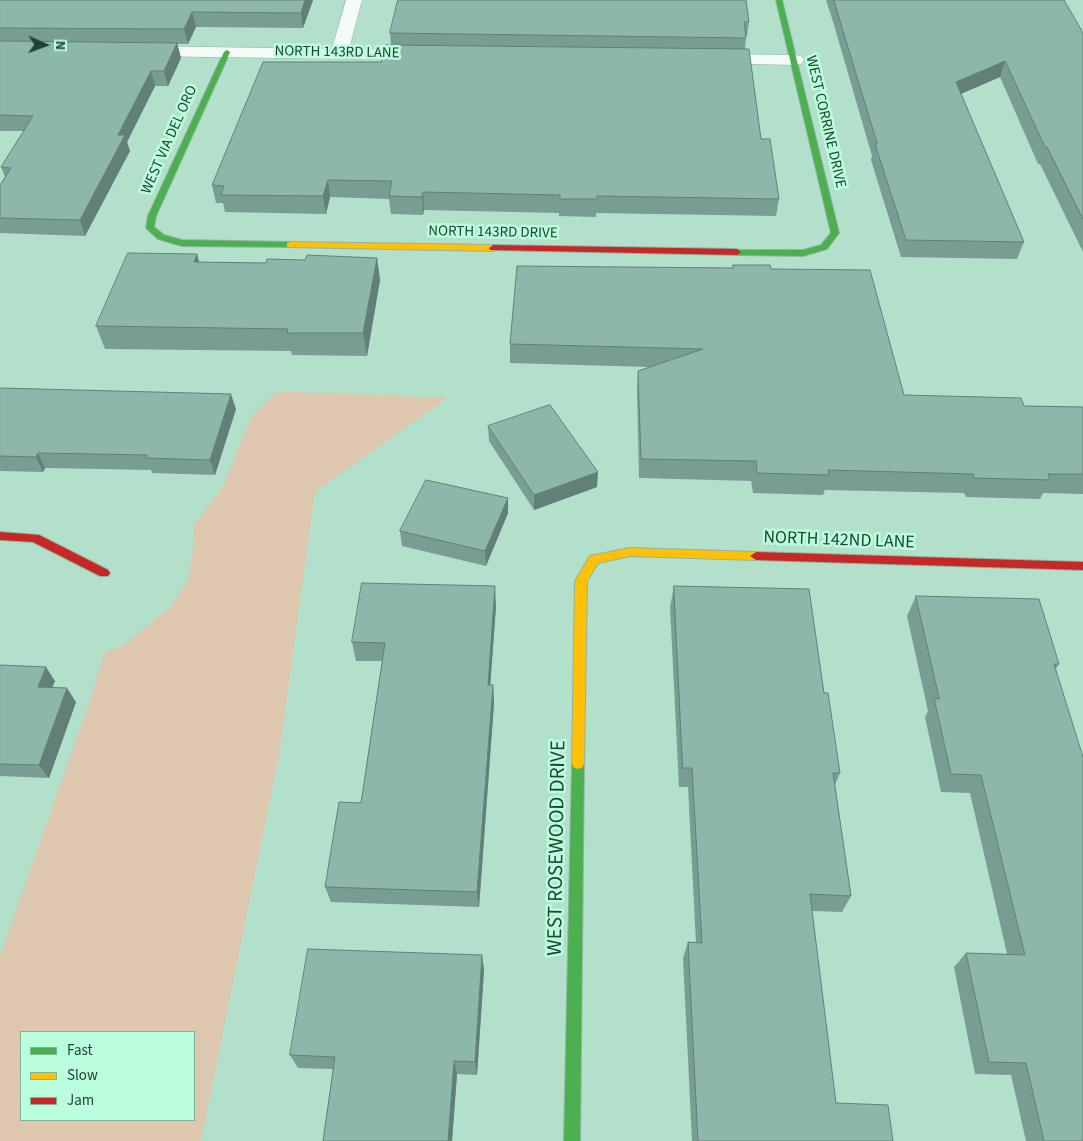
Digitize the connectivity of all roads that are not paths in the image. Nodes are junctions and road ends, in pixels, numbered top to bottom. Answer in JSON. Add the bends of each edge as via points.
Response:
{"nodes":[{"id":1,"x":354,"y":0,"type":"edge"},
{"id":2,"x":779,"y":0,"type":"edge"},
{"id":3,"x":128,"y":50,"type":"edge"},
{"id":4,"x":227,"y":52,"type":"junction"},
{"id":5,"x":339,"y":54,"type":"junction"},
{"id":6,"x":438,"y":55,"type":"edge"},
{"id":7,"x":696,"y":59,"type":"edge"},
{"id":8,"x":795,"y":60,"type":"junction"},
{"id":9,"x":161,"y":238,"type":"joint"},
{"id":10,"x":824,"y":247,"type":"joint"},
{"id":11,"x":0,"y":536,"type":"edge"},
{"id":12,"x":594,"y":559,"type":"joint"},
{"id":13,"x":1083,"y":566,"type":"edge"},
{"id":14,"x":104,"y":573,"type":"dead end"},
{"id":15,"x":572,"y":1141,"type":"edge"}],
"edges":[{"from":1,"to":5,"type":"street"},
{"from":2,"to":8,"type":"street","name":"WEST CORRINE DRIVE"},
{"from":3,"to":4,"type":"street","name":"NORTH 143RD LANE"},
{"from":4,"to":5,"type":"street","name":"NORTH 143RD LANE"},
{"from":4,"to":9,"type":"street","name":"WEST VIA DEL ORO","via":[[152,216],[150,228]]},
{"from":5,"to":6,"type":"street","name":"NORTH 143RD LANE"},
{"from":7,"to":8,"type":"street"},
{"from":8,"to":10,"type":"street","name":"WEST CORRINE DRIVE","via":[[835,233]]},
{"from":9,"to":10,"type":"street","name":"NORTH 143RD DRIVE","via":[[192,243],[783,253],[803,253]]},
{"from":11,"to":14,"type":"street","via":[[36,538]]},
{"from":12,"to":13,"type":"street","name":"NORTH 142ND LANE","via":[[630,552]]},
{"from":12,"to":15,"type":"street","name":"WEST ROSEWOOD DRIVE","via":[[581,581]]}]}
